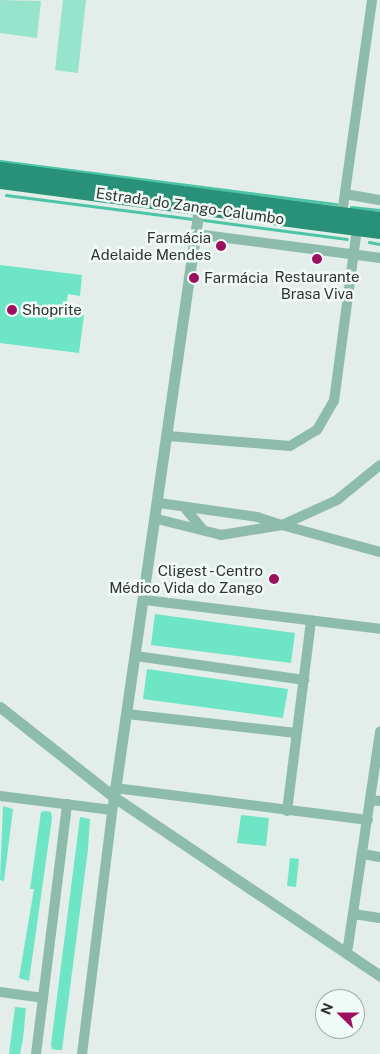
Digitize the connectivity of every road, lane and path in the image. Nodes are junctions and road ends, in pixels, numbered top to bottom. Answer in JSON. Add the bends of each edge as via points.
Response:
{"nodes":[{"id":1,"x":372,"y":0,"type":"edge"},
{"id":2,"x":0,"y":170,"type":"edge"},
{"id":3,"x":0,"y":181,"type":"edge"},
{"id":4,"x":380,"y":200,"type":"edge"},
{"id":5,"x":344,"y":205,"type":"junction"},
{"id":6,"x":380,"y":219,"type":"edge"},
{"id":7,"x":198,"y":220,"type":"junction"},
{"id":8,"x":380,"y":231,"type":"edge"},
{"id":9,"x":355,"y":241,"type":"junction"},
{"id":10,"x":380,"y":258,"type":"edge"},
{"id":11,"x":168,"y":436,"type":"junction"},
{"id":12,"x":380,"y":465,"type":"edge"},
{"id":13,"x":159,"y":503,"type":"junction"},
{"id":14,"x":184,"y":507,"type":"junction"},
{"id":15,"x":206,"y":510,"type":"junction"},
{"id":16,"x":192,"y":516,"type":"junction"},
{"id":17,"x":157,"y":519,"type":"junction"},
{"id":18,"x":179,"y":521,"type":"junction"},
{"id":19,"x":282,"y":525,"type":"junction"},
{"id":20,"x":204,"y":531,"type":"junction"},
{"id":21,"x":380,"y":552,"type":"edge"},
{"id":22,"x":145,"y":600,"type":"junction"},
{"id":23,"x":311,"y":621,"type":"junction"},
{"id":24,"x":380,"y":629,"type":"edge"},
{"id":25,"x":136,"y":656,"type":"junction"},
{"id":26,"x":304,"y":680,"type":"junction"},
{"id":27,"x":0,"y":707,"type":"edge"},
{"id":28,"x":127,"y":714,"type":"junction"},
{"id":29,"x":296,"y":733,"type":"junction"},
{"id":30,"x":380,"y":735,"type":"edge"},
{"id":31,"x":114,"y":792,"type":"junction"},
{"id":32,"x":0,"y":796,"type":"edge"},
{"id":33,"x":375,"y":800,"type":"edge"},
{"id":34,"x":67,"y":804,"type":"junction"},
{"id":35,"x":112,"y":810,"type":"junction"},
{"id":36,"x":287,"y":811,"type":"junction"},
{"id":37,"x":368,"y":820,"type":"junction"},
{"id":38,"x":363,"y":854,"type":"junction"},
{"id":39,"x":380,"y":856,"type":"edge"},
{"id":40,"x":354,"y":914,"type":"junction"},
{"id":41,"x":380,"y":918,"type":"edge"},
{"id":42,"x":347,"y":953,"type":"junction"},
{"id":43,"x":380,"y":976,"type":"edge"},
{"id":44,"x":0,"y":992,"type":"edge"},
{"id":45,"x":43,"y":998,"type":"junction"},
{"id":46,"x":36,"y":1054,"type":"edge"},
{"id":47,"x":82,"y":1054,"type":"edge"}],
"edges":[{"from":1,"to":5,"type":"street"},
{"from":2,"to":5,"type":"main road"},
{"from":3,"to":7,"type":"main road","name":"Estrada do Zango-Calumbo"},
{"from":4,"to":5,"type":"street"},
{"from":5,"to":6,"type":"main road"},
{"from":7,"to":9,"type":"main road","name":"Estrada do Zango-Calumbo"},
{"from":7,"to":9,"type":"street"},
{"from":7,"to":11,"type":"street"},
{"from":8,"to":9,"type":"main road","name":"Estrada do Zango-Calumbo"},
{"from":9,"to":10,"type":"street"},
{"from":9,"to":11,"type":"street","via":[[334,401],[317,430],[290,446]]},
{"from":11,"to":13,"type":"street"},
{"from":12,"to":19,"type":"street","via":[[337,500]]},
{"from":13,"to":14,"type":"street"},
{"from":13,"to":17,"type":"street"},
{"from":14,"to":15,"type":"street"},
{"from":14,"to":16,"type":"street"},
{"from":15,"to":16,"type":"street"},
{"from":15,"to":19,"type":"street"},
{"from":16,"to":18,"type":"street"},
{"from":16,"to":20,"type":"street"},
{"from":17,"to":18,"type":"street"},
{"from":17,"to":22,"type":"street"},
{"from":18,"to":20,"type":"street"},
{"from":19,"to":20,"type":"street","via":[[221,535]]},
{"from":19,"to":21,"type":"street"},
{"from":22,"to":23,"type":"street"},
{"from":22,"to":25,"type":"street"},
{"from":23,"to":24,"type":"street"},
{"from":23,"to":26,"type":"street"},
{"from":25,"to":26,"type":"street"},
{"from":25,"to":28,"type":"street"},
{"from":26,"to":29,"type":"street"},
{"from":27,"to":31,"type":"street"},
{"from":28,"to":29,"type":"street"},
{"from":28,"to":31,"type":"street"},
{"from":29,"to":36,"type":"street"},
{"from":30,"to":33,"type":"street"},
{"from":31,"to":35,"type":"street"},
{"from":31,"to":36,"type":"street"},
{"from":31,"to":42,"type":"street"},
{"from":32,"to":34,"type":"street"},
{"from":33,"to":37,"type":"street"},
{"from":34,"to":35,"type":"street"},
{"from":34,"to":45,"type":"street"},
{"from":35,"to":47,"type":"street"},
{"from":36,"to":37,"type":"street"},
{"from":37,"to":38,"type":"street"},
{"from":38,"to":39,"type":"street"},
{"from":38,"to":40,"type":"street"},
{"from":40,"to":41,"type":"street"},
{"from":40,"to":42,"type":"street"},
{"from":42,"to":43,"type":"street"},
{"from":44,"to":45,"type":"street"},
{"from":45,"to":46,"type":"street"}]}
